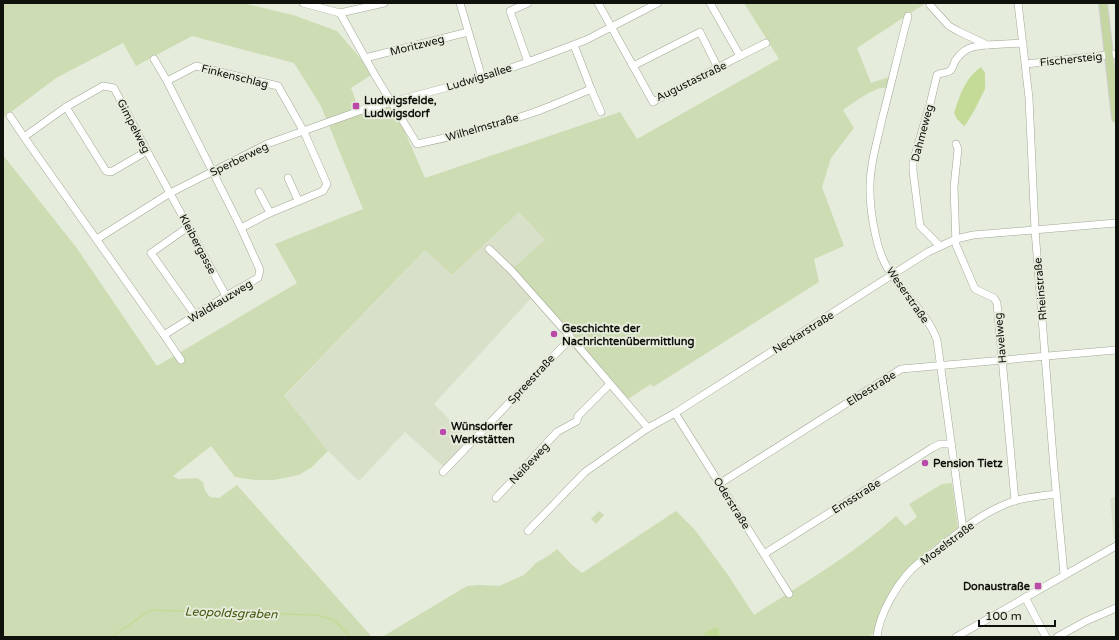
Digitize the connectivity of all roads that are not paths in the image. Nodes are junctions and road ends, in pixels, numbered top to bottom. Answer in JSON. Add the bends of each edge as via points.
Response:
{"nodes":[{"id":1,"x":302,"y":3,"type":"edge"},
{"id":2,"x":384,"y":3,"type":"edge"},
{"id":3,"x":460,"y":3,"type":"edge"},
{"id":4,"x":528,"y":3,"type":"edge"},
{"id":5,"x":598,"y":3,"type":"edge"},
{"id":6,"x":710,"y":3,"type":"edge"},
{"id":7,"x":1018,"y":3,"type":"edge"},
{"id":8,"x":1103,"y":3,"type":"edge"},
{"id":9,"x":656,"y":4,"type":"edge"},
{"id":10,"x":930,"y":5,"type":"dead end"},
{"id":11,"x":340,"y":13,"type":"junction"},
{"id":12,"x":908,"y":16,"type":"dead end"},
{"id":13,"x":611,"y":27,"type":"junction"},
{"id":14,"x":468,"y":32,"type":"junction"},
{"id":15,"x":766,"y":43,"type":"dead end"},
{"id":16,"x":1023,"y":43,"type":"junction"},
{"id":17,"x":574,"y":45,"type":"junction"},
{"id":18,"x":987,"y":45,"type":"junction"},
{"id":19,"x":1113,"y":54,"type":"edge"},
{"id":20,"x":740,"y":56,"type":"junction"},
{"id":21,"x":366,"y":58,"type":"junction"},
{"id":22,"x":154,"y":59,"type":"dead end"},
{"id":23,"x":528,"y":62,"type":"junction"},
{"id":24,"x":1026,"y":64,"type":"junction"},
{"id":25,"x":633,"y":66,"type":"junction"},
{"id":26,"x":718,"y":68,"type":"junction"},
{"id":27,"x":482,"y":78,"type":"junction"},
{"id":28,"x":167,"y":82,"type":"junction"},
{"id":29,"x":591,"y":89,"type":"junction"},
{"id":30,"x":392,"y":102,"type":"junction"},
{"id":31,"x":66,"y":107,"type":"junction"},
{"id":32,"x":601,"y":112,"type":"dead end"},
{"id":33,"x":10,"y":116,"type":"dead end"},
{"id":34,"x":1116,"y":118,"type":"edge"},
{"id":35,"x":304,"y":132,"type":"junction"},
{"id":36,"x":24,"y":137,"type":"junction"},
{"id":37,"x":956,"y":144,"type":"dead end"},
{"id":38,"x":147,"y":151,"type":"junction"},
{"id":39,"x":212,"y":172,"type":"junction"},
{"id":40,"x":288,"y":178,"type":"dead end"},
{"id":41,"x":259,"y":192,"type":"dead end"},
{"id":42,"x":170,"y":193,"type":"junction"},
{"id":43,"x":298,"y":200,"type":"junction"},
{"id":44,"x":270,"y":213,"type":"junction"},
{"id":45,"x":1116,"y":222,"type":"edge"},
{"id":46,"x":188,"y":227,"type":"junction"},
{"id":47,"x":241,"y":228,"type":"junction"},
{"id":48,"x":1035,"y":230,"type":"junction"},
{"id":49,"x":97,"y":239,"type":"junction"},
{"id":50,"x":956,"y":239,"type":"junction"},
{"id":51,"x":940,"y":246,"type":"junction"},
{"id":52,"x":489,"y":249,"type":"dead end"},
{"id":53,"x":892,"y":275,"type":"junction"},
{"id":54,"x":226,"y":296,"type":"junction"},
{"id":55,"x":195,"y":315,"type":"junction"},
{"id":56,"x":164,"y":335,"type":"junction"},
{"id":57,"x":570,"y":339,"type":"junction"},
{"id":58,"x":1116,"y":350,"type":"edge"},
{"id":59,"x":1045,"y":356,"type":"junction"},
{"id":60,"x":1002,"y":359,"type":"junction"},
{"id":61,"x":181,"y":360,"type":"dead end"},
{"id":62,"x":941,"y":364,"type":"junction"},
{"id":63,"x":610,"y":384,"type":"junction"},
{"id":64,"x":675,"y":413,"type":"junction"},
{"id":65,"x":648,"y":428,"type":"junction"},
{"id":66,"x":951,"y":444,"type":"junction"},
{"id":67,"x":443,"y":472,"type":"dead end"},
{"id":68,"x":719,"y":484,"type":"junction"},
{"id":69,"x":1056,"y":494,"type":"junction"},
{"id":70,"x":496,"y":498,"type":"dead end"},
{"id":71,"x":1015,"y":501,"type":"junction"},
{"id":72,"x":963,"y":529,"type":"junction"},
{"id":73,"x":528,"y":531,"type":"dead end"},
{"id":74,"x":1116,"y":546,"type":"edge"},
{"id":75,"x":764,"y":554,"type":"junction"},
{"id":76,"x":1064,"y":574,"type":"junction"},
{"id":77,"x":789,"y":594,"type":"dead end"},
{"id":78,"x":1025,"y":597,"type":"junction"},
{"id":79,"x":1116,"y":608,"type":"edge"},
{"id":80,"x":877,"y":637,"type":"edge"},
{"id":81,"x":956,"y":637,"type":"edge"},
{"id":82,"x":1046,"y":637,"type":"edge"},
{"id":83,"x":1057,"y":637,"type":"edge"}],
"edges":[{"from":1,"to":11,"type":"street"},
{"from":2,"to":11,"type":"street"},
{"from":3,"to":14,"type":"street"},
{"from":4,"to":23,"type":"street","via":[[510,11]]},
{"from":5,"to":13,"type":"street","name":"Augustastraße"},
{"from":6,"to":20,"type":"street","name":"Augustastraße"},
{"from":7,"to":16,"type":"street","name":"Rheinstraße"},
{"from":8,"to":19,"type":"main road"},
{"from":9,"to":13,"type":"street","name":"Ludwigsallee"},
{"from":10,"to":18,"type":"street","via":[[949,26]]},
{"from":11,"to":21,"type":"street"},
{"from":12,"to":53,"type":"street","name":"Weserstraße","via":[[875,152],[870,191],[876,238],[882,258]]},
{"from":13,"to":17,"type":"street","name":"Ludwigsallee"},
{"from":13,"to":25,"type":"street","name":"Augustastraße"},
{"from":14,"to":21,"type":"street","name":"Moritzweg"},
{"from":14,"to":27,"type":"street"},
{"from":15,"to":20,"type":"street","name":"Augustastraße"},
{"from":16,"to":18,"type":"street"},
{"from":16,"to":24,"type":"street","name":"Rheinstraße"},
{"from":17,"to":23,"type":"street","name":"Ludwigsallee"},
{"from":17,"to":29,"type":"street"},
{"from":18,"to":51,"type":"street","name":"Dahmeweg","via":[[969,48],[951,70],[937,75],[913,162],[920,226]]},
{"from":19,"to":24,"type":"street","name":"Fischersteig"},
{"from":19,"to":34,"type":"main road"},
{"from":20,"to":26,"type":"street","name":"Augustastraße"},
{"from":21,"to":30,"type":"street"},
{"from":22,"to":28,"type":"street"},
{"from":23,"to":27,"type":"street","name":"Ludwigsallee"},
{"from":24,"to":48,"type":"street","name":"Rheinstraße"},
{"from":25,"to":26,"type":"street","name":"Augustastraße","via":[[653,102]]},
{"from":25,"to":26,"type":"street","via":[[700,32]]},
{"from":27,"to":30,"type":"street","name":"Ludwigsallee"},
{"from":28,"to":35,"type":"street","name":"Finkenschlag","via":[[196,66],[278,86]]},
{"from":28,"to":39,"type":"street"},
{"from":29,"to":30,"type":"street","name":"Wilhelmstraße","via":[[533,113],[417,144]]},
{"from":29,"to":32,"type":"street"},
{"from":30,"to":35,"type":"street","name":"Sperberweg","via":[[362,110]]},
{"from":31,"to":36,"type":"street","name":"Gimpelweg"},
{"from":31,"to":38,"type":"street","via":[[106,171],[111,172]]},
{"from":31,"to":38,"type":"street","name":"Gimpelweg","via":[[103,86],[114,88]]},
{"from":33,"to":36,"type":"street"},
{"from":35,"to":39,"type":"street","name":"Sperberweg","via":[[267,144]]},
{"from":35,"to":43,"type":"street","name":"Finkenschlag","via":[[327,184],[323,191]]},
{"from":36,"to":49,"type":"street"},
{"from":37,"to":50,"type":"street","name":"Havelweg"},
{"from":38,"to":42,"type":"street","name":"Gimpelweg"},
{"from":39,"to":42,"type":"street","name":"Sperberweg"},
{"from":39,"to":47,"type":"street","name":"Waldkauzweg"},
{"from":40,"to":43,"type":"street"},
{"from":41,"to":44,"type":"street"},
{"from":42,"to":46,"type":"street","name":"Kleibergasse"},
{"from":42,"to":49,"type":"street","name":"Sperberweg"},
{"from":43,"to":44,"type":"street"},
{"from":44,"to":47,"type":"street"},
{"from":45,"to":48,"type":"street","name":"Neckarstraße"},
{"from":46,"to":54,"type":"street","name":"Kleibergasse"},
{"from":46,"to":55,"type":"street","via":[[151,253]]},
{"from":47,"to":54,"type":"street","name":"Waldkauzweg","via":[[260,270],[258,278]]},
{"from":48,"to":50,"type":"street","name":"Neckarstraße","via":[[973,235]]},
{"from":48,"to":59,"type":"street","name":"Rheinstraße"},
{"from":49,"to":56,"type":"street"},
{"from":50,"to":51,"type":"street","name":"Neckarstraße"},
{"from":50,"to":60,"type":"street","name":"Havelweg","via":[[956,245],[974,289],[994,298],[997,303]]},
{"from":51,"to":53,"type":"street","name":"Neckarstraße"},
{"from":52,"to":57,"type":"street","via":[[511,270]]},
{"from":53,"to":62,"type":"street","name":"Weserstraße","via":[[934,333]]},
{"from":53,"to":64,"type":"street","name":"Neckarstraße"},
{"from":54,"to":55,"type":"street","name":"Waldkauzweg"},
{"from":55,"to":56,"type":"street","name":"Waldkauzweg"},
{"from":56,"to":61,"type":"street"},
{"from":57,"to":63,"type":"street"},
{"from":57,"to":67,"type":"street","name":"Spreestraße"},
{"from":58,"to":59,"type":"street","name":"Elbestraße"},
{"from":59,"to":60,"type":"street","name":"Elbestraße"},
{"from":59,"to":69,"type":"street","name":"Rheinstraße"},
{"from":60,"to":62,"type":"street","name":"Elbestraße"},
{"from":60,"to":71,"type":"street","name":"Havelweg"},
{"from":62,"to":66,"type":"street","name":"Weserstraße"},
{"from":62,"to":68,"type":"street","name":"Elbestraße","via":[[901,369]]},
{"from":63,"to":65,"type":"street"},
{"from":63,"to":70,"type":"street","name":"Neißeweg","via":[[578,416],[577,421],[562,428]]},
{"from":64,"to":65,"type":"street","name":"Neckarstraße"},
{"from":64,"to":68,"type":"street","name":"Oderstraße"},
{"from":65,"to":73,"type":"street","name":"Neckarstraße","via":[[585,472]]},
{"from":66,"to":72,"type":"street","name":"Weserstraße"},
{"from":66,"to":75,"type":"street","name":"Emsstraße","via":[[940,444],[932,448]]},
{"from":68,"to":75,"type":"street","name":"Oderstraße"},
{"from":69,"to":71,"type":"street","name":"Moselstraße"},
{"from":69,"to":76,"type":"street","name":"Rheinstraße"},
{"from":71,"to":72,"type":"street","name":"Moselstraße","via":[[992,511]]},
{"from":72,"to":80,"type":"street","name":"Moselstraße","via":[[912,569],[900,584],[883,616]]},
{"from":74,"to":76,"type":"street"},
{"from":75,"to":77,"type":"street","name":"Oderstraße"},
{"from":76,"to":78,"type":"street"},
{"from":78,"to":81,"type":"street"},
{"from":78,"to":82,"type":"street"},
{"from":79,"to":83,"type":"street"}]}
